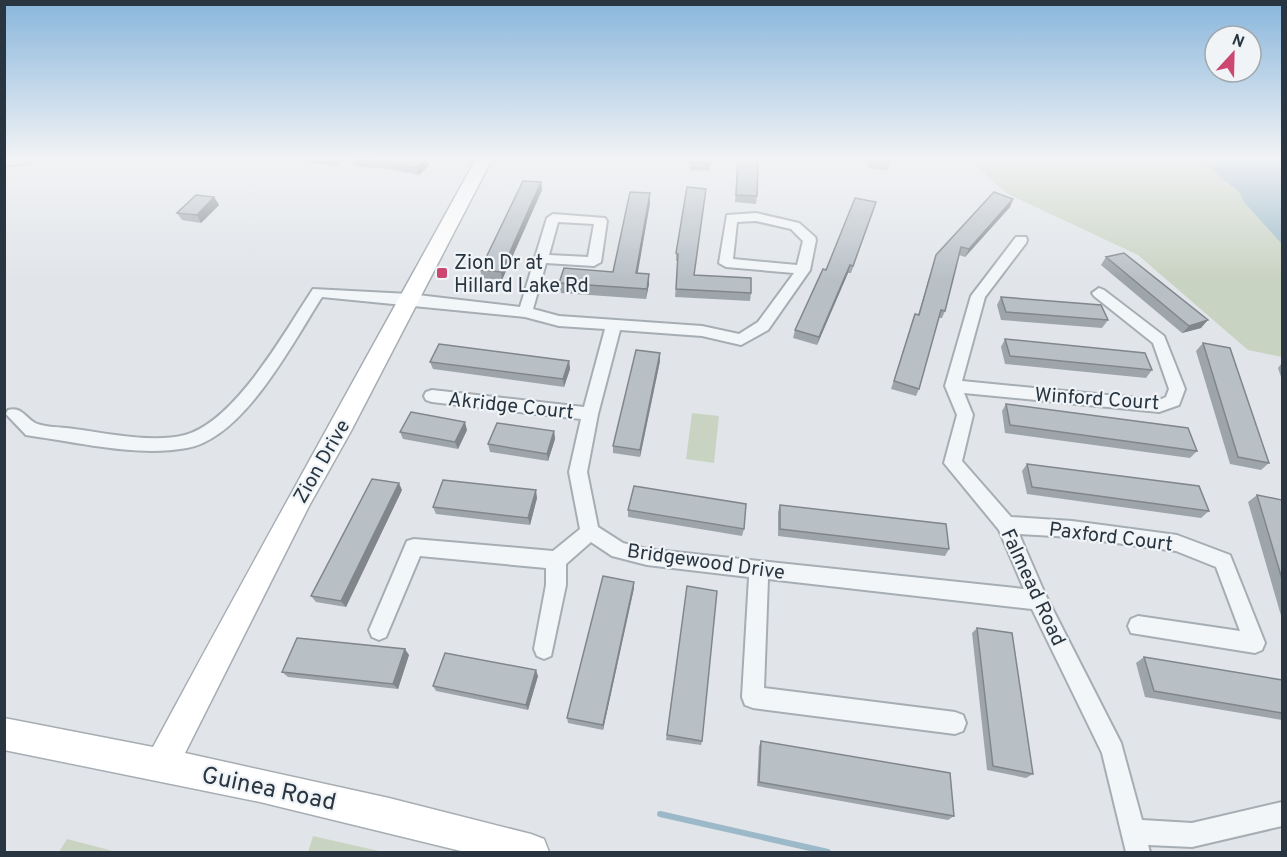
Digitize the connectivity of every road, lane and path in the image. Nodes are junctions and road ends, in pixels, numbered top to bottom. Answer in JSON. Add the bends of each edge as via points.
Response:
{"nodes":[{"id":1,"x":463,"y":199,"type":"edge"},
{"id":2,"x":1021,"y":240,"type":"dead end"},
{"id":3,"x":541,"y":259,"type":"junction"},
{"id":4,"x":803,"y":270,"type":"junction"},
{"id":5,"x":1099,"y":293,"type":"dead end"},
{"id":6,"x":409,"y":299,"type":"junction"},
{"id":7,"x":525,"y":312,"type":"junction"},
{"id":8,"x":614,"y":324,"type":"junction"},
{"id":9,"x":953,"y":386,"type":"junction"},
{"id":10,"x":432,"y":396,"type":"dead end"},
{"id":11,"x":14,"y":414,"type":"dead end"},
{"id":12,"x":590,"y":414,"type":"junction"},
{"id":13,"x":1006,"y":525,"type":"junction"},
{"id":14,"x":590,"y":532,"type":"junction"},
{"id":15,"x":556,"y":560,"type":"junction"},
{"id":16,"x":759,"y":569,"type":"junction"},
{"id":17,"x":1038,"y":600,"type":"junction"},
{"id":18,"x":1138,"y":626,"type":"dead end"},
{"id":19,"x":379,"y":630,"type":"dead end"},
{"id":20,"x":544,"y":649,"type":"dead end"},
{"id":21,"x":955,"y":723,"type":"dead end"},
{"id":22,"x":4,"y":734,"type":"edge"},
{"id":23,"x":161,"y":765,"type":"junction"},
{"id":24,"x":1282,"y":814,"type":"edge"},
{"id":25,"x":1135,"y":842,"type":"edge"},
{"id":26,"x":531,"y":852,"type":"edge"}],
"edges":[{"from":1,"to":6,"type":"street","name":"Zion Drive"},
{"from":2,"to":9,"type":"street","via":[[978,296]]},
{"from":3,"to":3,"type":"street","via":[[553,218],[601,221],[594,262]]},
{"from":3,"to":7,"type":"street"},
{"from":4,"to":4,"type":"street","via":[[810,240],[795,225],[756,217],[731,218],[726,262]]},
{"from":4,"to":8,"type":"street","via":[[763,326],[741,340],[702,331]]},
{"from":5,"to":9,"type":"street","name":"Winford Court","via":[[1159,340],[1177,389],[1173,401],[1159,405]]},
{"from":6,"to":7,"type":"street"},
{"from":6,"to":11,"type":"street","via":[[318,292],[255,388],[221,424],[188,441],[147,444],[32,430]]},
{"from":6,"to":23,"type":"street","name":"Zion Drive"},
{"from":7,"to":8,"type":"street","via":[[559,321]]},
{"from":8,"to":12,"type":"street"},
{"from":9,"to":13,"type":"street","name":"Falmead Road","via":[[965,415],[953,463]]},
{"from":10,"to":12,"type":"street","name":"Akridge Court"},
{"from":12,"to":14,"type":"street","via":[[578,472]]},
{"from":13,"to":17,"type":"street","name":"Falmead Road"},
{"from":13,"to":18,"type":"street","name":"Paxford Court","via":[[1177,543],[1223,561],[1255,643]]},
{"from":14,"to":15,"type":"street"},
{"from":14,"to":16,"type":"street","name":"Bridgewood Drive","via":[[619,550],[647,557]]},
{"from":15,"to":19,"type":"street","via":[[414,547]]},
{"from":15,"to":20,"type":"street","via":[[556,585]]},
{"from":16,"to":17,"type":"street","name":"Bridgewood Drive"},
{"from":16,"to":21,"type":"street","via":[[753,697]]},
{"from":17,"to":25,"type":"street","name":"Falmead Road","via":[[1113,751]]},
{"from":22,"to":23,"type":"street","name":"Guinea Road"},
{"from":23,"to":26,"type":"street","name":"Guinea Road","via":[[314,797]]},
{"from":24,"to":25,"type":"street","via":[[1192,835]]}]}
